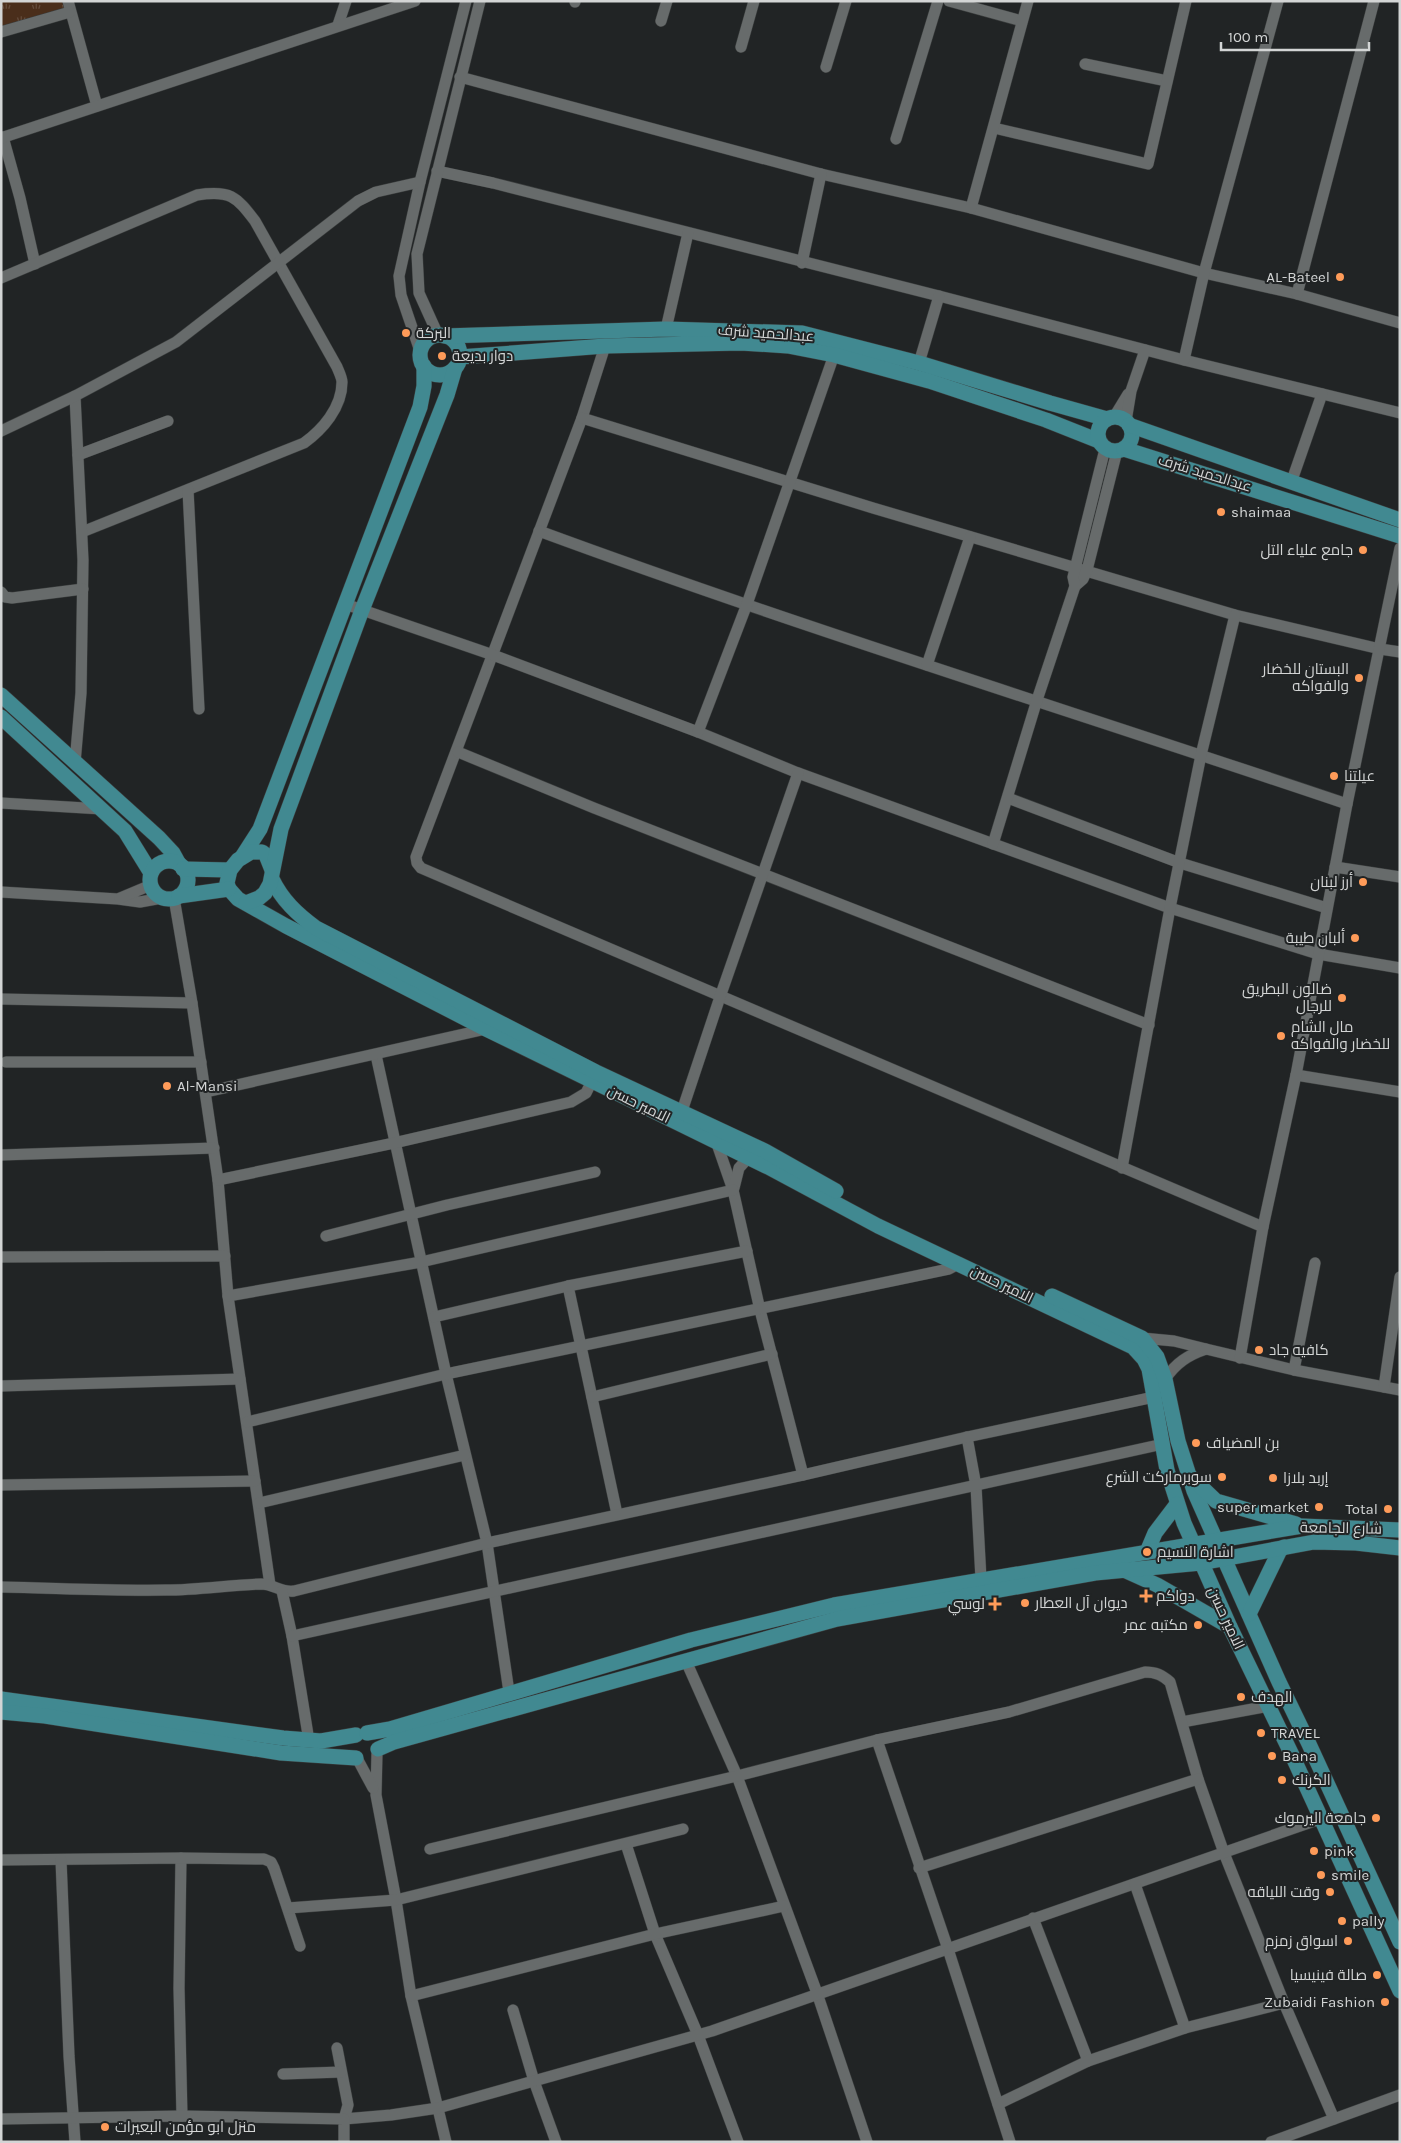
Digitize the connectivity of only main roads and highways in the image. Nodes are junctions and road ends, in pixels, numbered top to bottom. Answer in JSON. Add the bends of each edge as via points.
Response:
{"nodes":[{"id":1,"x":441,"y":336,"type":"junction"},
{"id":2,"x":457,"y":363,"type":"junction"},
{"id":3,"x":424,"y":366,"type":"junction"},
{"id":4,"x":1119,"y":420,"type":"junction"},
{"id":5,"x":1111,"y":447,"type":"junction"},
{"id":6,"x":1400,"y":520,"type":"edge"},
{"id":7,"x":1400,"y":536,"type":"edge"},
{"id":8,"x":1,"y":695,"type":"edge"},
{"id":9,"x":1,"y":717,"type":"edge"},
{"id":10,"x":60,"y":748,"type":"junction"},
{"id":11,"x":46,"y":760,"type":"junction"},
{"id":12,"x":236,"y":862,"type":"junction"},
{"id":13,"x":181,"y":867,"type":"junction"},
{"id":14,"x":272,"y":875,"type":"junction"},
{"id":15,"x":151,"y":879,"type":"junction"},
{"id":16,"x":229,"y":889,"type":"junction"},
{"id":17,"x":172,"y":897,"type":"junction"},
{"id":18,"x":246,"y":903,"type":"junction"},
{"id":19,"x":594,"y":1077,"type":"junction"},
{"id":20,"x":1188,"y":1474,"type":"junction"},
{"id":21,"x":1177,"y":1504,"type":"junction"},
{"id":22,"x":1302,"y":1526,"type":"junction"},
{"id":23,"x":1400,"y":1530,"type":"edge"},
{"id":24,"x":1217,"y":1541,"type":"junction"},
{"id":25,"x":1194,"y":1545,"type":"junction"},
{"id":26,"x":1284,"y":1547,"type":"junction"},
{"id":27,"x":1400,"y":1548,"type":"edge"},
{"id":28,"x":1146,"y":1552,"type":"junction"},
{"id":29,"x":1225,"y":1559,"type":"junction"},
{"id":30,"x":1201,"y":1563,"type":"junction"},
{"id":31,"x":1125,"y":1570,"type":"junction"},
{"id":32,"x":1249,"y":1614,"type":"junction"},
{"id":33,"x":1230,"y":1627,"type":"junction"},
{"id":34,"x":1,"y":1699,"type":"edge"},
{"id":35,"x":1,"y":1712,"type":"edge"},
{"id":36,"x":362,"y":1734,"type":"junction"},
{"id":37,"x":378,"y":1751,"type":"junction"},
{"id":38,"x":357,"y":1759,"type":"junction"},
{"id":39,"x":1400,"y":1942,"type":"edge"},
{"id":40,"x":1400,"y":1991,"type":"edge"}],
"edges":[{"from":1,"to":2,"type":"main road","via":[[455,342],[460,352]]},
{"from":1,"to":3,"type":"main road","via":[[427,340],[420,351]]},
{"from":1,"to":4,"type":"main road","name":"عبدالحميد شرف","via":[[666,329],[802,333]]},
{"from":2,"to":3,"type":"main road","via":[[442,375],[432,373]]},
{"from":2,"to":5,"type":"main road","name":"عبدالحميد شرف","via":[[605,346],[768,344],[805,348],[974,396],[1046,420]]},
{"from":2,"to":14,"type":"main road","via":[[281,829]]},
{"from":3,"to":12,"type":"main road","via":[[420,407],[260,829]]},
{"from":4,"to":5,"type":"main road","via":[[1131,438]]},
{"from":4,"to":5,"type":"main road","via":[[1100,426],[1098,430]]},
{"from":4,"to":6,"type":"main road","name":"عبدالحميد شرف"},
{"from":5,"to":7,"type":"main road","name":"عبدالحميد شرف"},
{"from":8,"to":10,"type":"main road"},
{"from":9,"to":11,"type":"main road"},
{"from":10,"to":11,"type":"main road"},
{"from":10,"to":13,"type":"main road","via":[[159,838]]},
{"from":11,"to":15,"type":"main road","via":[[125,831]]},
{"from":12,"to":13,"type":"main road"},
{"from":12,"to":14,"type":"main road","name":"الامير حسن","via":[[251,852],[262,852]]},
{"from":12,"to":16,"type":"main road","via":[[227,877]]},
{"from":13,"to":15,"type":"main road","via":[[173,862],[160,864]]},
{"from":13,"to":17,"type":"main road","via":[[186,887]]},
{"from":14,"to":18,"type":"main road","via":[[265,893]]},
{"from":14,"to":19,"type":"main road","name":"الامير حسن","via":[[277,890],[294,911],[316,928]]},
{"from":15,"to":17,"type":"main road","via":[[157,895]]},
{"from":16,"to":17,"type":"main road"},
{"from":16,"to":18,"type":"main road","via":[[238,900]]},
{"from":18,"to":19,"type":"main road","name":"الامير حسن","via":[[486,1029]]},
{"from":19,"to":20,"type":"main road","name":"الامير حسن","via":[[682,1111],[765,1151],[881,1217],[1142,1338],[1157,1357],[1165,1379]]},
{"from":19,"to":21,"type":"main road","name":"الامير حسن","via":[[878,1226],[1133,1347],[1149,1369],[1162,1444]]},
{"from":20,"to":22,"type":"main road","via":[[1216,1501]]},
{"from":20,"to":24,"type":"main road","name":"الامير حسن"},
{"from":21,"to":25,"type":"main road","name":"الامير حسن"},
{"from":21,"to":28,"type":"main road","via":[[1155,1533]]},
{"from":22,"to":23,"type":"main road","name":"شارع الجامعة"},
{"from":22,"to":24,"type":"main road","name":"شارع الجامعة"},
{"from":24,"to":25,"type":"main road","name":"شارع الجامعة"},
{"from":24,"to":29,"type":"main road","name":"الامير حسن"},
{"from":25,"to":28,"type":"main road","name":"شارع الجامعة"},
{"from":25,"to":30,"type":"main road","name":"الامير حسن"},
{"from":26,"to":27,"type":"main road","name":"شارع الجامعة","via":[[1323,1542]]},
{"from":26,"to":29,"type":"main road","name":"شارع الجامعة"},
{"from":26,"to":32,"type":"main road"},
{"from":28,"to":36,"type":"main road","name":"شارع الجامعة","via":[[834,1605],[691,1640],[390,1729]]},
{"from":29,"to":30,"type":"main road","name":"شارع الجامعة"},
{"from":29,"to":32,"type":"main road","name":"الامير حسن"},
{"from":30,"to":31,"type":"main road","name":"شارع الجامعة"},
{"from":30,"to":33,"type":"main road","name":"الامير حسن"},
{"from":31,"to":33,"type":"main road"},
{"from":31,"to":37,"type":"main road","name":"شارع الجامعة","via":[[1050,1580],[837,1619],[394,1742]]},
{"from":32,"to":39,"type":"main road","name":"الامير حسن"},
{"from":33,"to":40,"type":"main road","name":"الامير حسن"},
{"from":34,"to":36,"type":"main road","name":"شارع الجامعة","via":[[309,1741]]},
{"from":35,"to":38,"type":"main road","via":[[281,1753]]},
{"from":36,"to":37,"type":"main road","via":[[375,1737]]},
{"from":36,"to":38,"type":"main road","via":[[350,1744],[350,1750]]},
{"from":37,"to":38,"type":"main road","via":[[371,1760]]}]}
